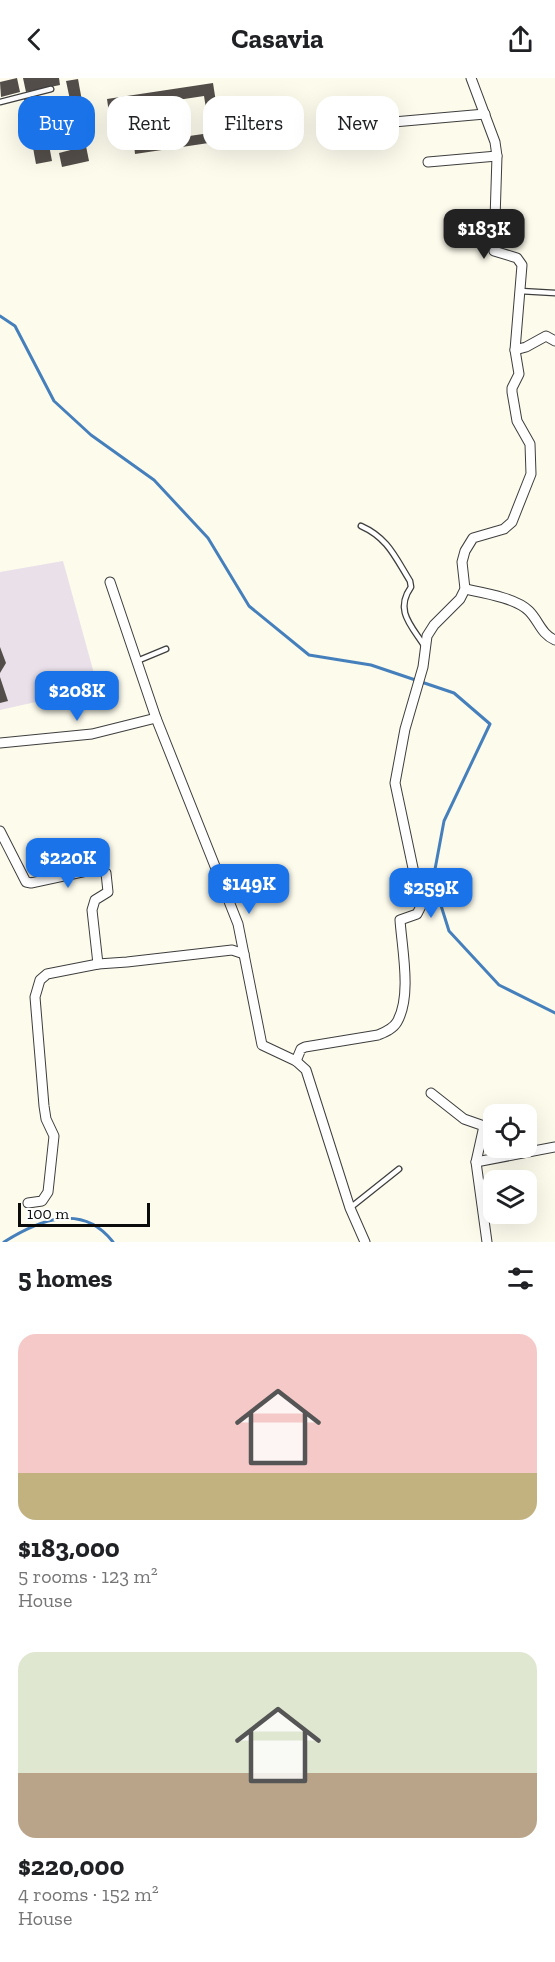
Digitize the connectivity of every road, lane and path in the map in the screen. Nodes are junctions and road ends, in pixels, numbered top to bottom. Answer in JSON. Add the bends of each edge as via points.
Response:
{"nodes":[{"id":1,"x":471,"y":78,"type":"edge"},
{"id":2,"x":51,"y":89,"type":"dead end"},
{"id":3,"x":0,"y":102,"type":"edge"},
{"id":4,"x":484,"y":114,"type":"junction"},
{"id":5,"x":399,"y":122,"type":"edge"},
{"id":6,"x":497,"y":156,"type":"junction"},
{"id":7,"x":428,"y":162,"type":"dead end"},
{"id":8,"x":520,"y":291,"type":"junction"},
{"id":9,"x":555,"y":293,"type":"edge"},
{"id":10,"x":555,"y":341,"type":"edge"},
{"id":11,"x":515,"y":350,"type":"junction"},
{"id":12,"x":361,"y":526,"type":"dead end"},
{"id":13,"x":110,"y":582,"type":"dead end"},
{"id":14,"x":465,"y":589,"type":"junction"},
{"id":15,"x":555,"y":640,"type":"edge"},
{"id":16,"x":166,"y":649,"type":"dead end"},
{"id":17,"x":426,"y":649,"type":"junction"},
{"id":18,"x":137,"y":661,"type":"junction"},
{"id":19,"x":156,"y":718,"type":"junction"},
{"id":20,"x":0,"y":743,"type":"edge"},
{"id":21,"x":0,"y":831,"type":"edge"},
{"id":22,"x":244,"y":954,"type":"junction"},
{"id":23,"x":98,"y":964,"type":"junction"},
{"id":24,"x":296,"y":1061,"type":"junction"},
{"id":25,"x":431,"y":1094,"type":"dead end"},
{"id":26,"x":483,"y":1126,"type":"edge"},
{"id":27,"x":483,"y":1130,"type":"edge"},
{"id":28,"x":555,"y":1147,"type":"edge"},
{"id":29,"x":476,"y":1162,"type":"junction"},
{"id":30,"x":399,"y":1169,"type":"dead end"},
{"id":31,"x":28,"y":1203,"type":"dead end"},
{"id":32,"x":350,"y":1208,"type":"junction"},
{"id":33,"x":365,"y":1242,"type":"edge"},
{"id":34,"x":487,"y":1242,"type":"edge"}],
"edges":[{"from":1,"to":4,"type":"street"},
{"from":2,"to":3,"type":"lane"},
{"from":4,"to":5,"type":"street"},
{"from":4,"to":6,"type":"street"},
{"from":6,"to":7,"type":"street"},
{"from":6,"to":8,"type":"street","via":[[494,248],[498,254],[520,261]]},
{"from":8,"to":9,"type":"lane"},
{"from":8,"to":11,"type":"street"},
{"from":10,"to":11,"type":"street","via":[[546,336]]},
{"from":11,"to":14,"type":"street","via":[[519,374],[512,392],[518,421],[530,444],[531,474],[512,522],[504,529],[473,538],[465,551]]},
{"from":12,"to":17,"type":"lane","via":[[384,540],[410,581],[403,608]]},
{"from":13,"to":18,"type":"street"},
{"from":14,"to":15,"type":"street","via":[[524,607],[549,638]]},
{"from":14,"to":17,"type":"street","via":[[427,636]]},
{"from":16,"to":18,"type":"lane"},
{"from":17,"to":24,"type":"street","via":[[395,783],[421,906],[417,914],[400,920],[405,998],[396,1023],[388,1031],[305,1047]]},
{"from":18,"to":19,"type":"street"},
{"from":19,"to":20,"type":"street","via":[[92,734]]},
{"from":19,"to":22,"type":"street","via":[[238,924]]},
{"from":21,"to":23,"type":"street","via":[[26,882],[96,869],[106,873],[108,892],[95,900],[92,910]]},
{"from":22,"to":23,"type":"street","via":[[232,950]]},
{"from":22,"to":24,"type":"street","via":[[262,1045]]},
{"from":23,"to":31,"type":"street","via":[[47,974],[40,980],[35,997],[46,1119],[54,1136],[48,1192],[42,1201]]},
{"from":24,"to":32,"type":"street","via":[[308,1075]]},
{"from":25,"to":26,"type":"street","via":[[464,1119]]},
{"from":27,"to":29,"type":"street"},
{"from":28,"to":29,"type":"street"},
{"from":29,"to":34,"type":"street"},
{"from":30,"to":32,"type":"lane"},
{"from":32,"to":33,"type":"street"}]}
